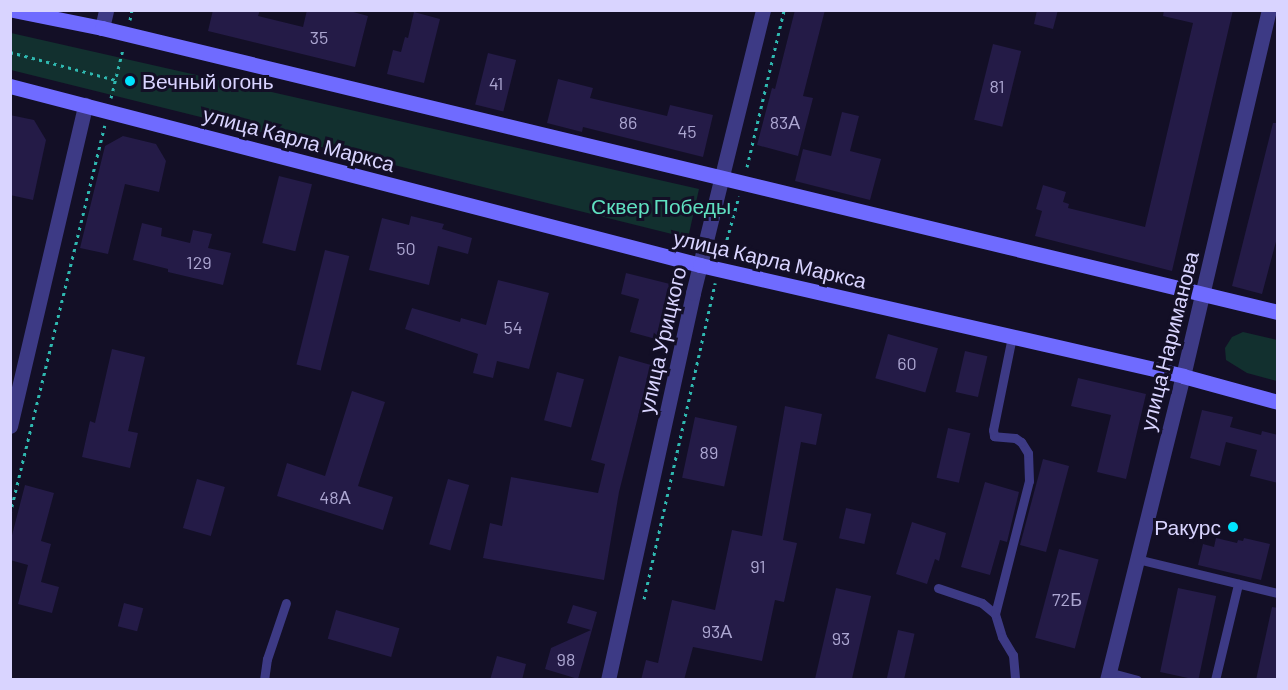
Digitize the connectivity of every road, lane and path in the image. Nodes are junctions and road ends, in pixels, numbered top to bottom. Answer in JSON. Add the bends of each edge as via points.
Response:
{"nodes":[{"id":1,"x":13,"y":10,"type":"edge"},
{"id":2,"x":106,"y":10,"type":"edge"},
{"id":3,"x":132,"y":10,"type":"edge"},
{"id":4,"x":763,"y":10,"type":"edge"},
{"id":5,"x":784,"y":10,"type":"edge"},
{"id":6,"x":1269,"y":10,"type":"edge"},
{"id":7,"x":102,"y":28,"type":"junction"},
{"id":8,"x":127,"y":34,"type":"junction"},
{"id":9,"x":10,"y":52,"type":"edge"},
{"id":10,"x":116,"y":80,"type":"junction"},
{"id":11,"x":10,"y":86,"type":"edge"},
{"id":12,"x":85,"y":105,"type":"junction"},
{"id":13,"x":108,"y":111,"type":"junction"},
{"id":14,"x":721,"y":177,"type":"junction"},
{"id":15,"x":743,"y":183,"type":"junction"},
{"id":16,"x":700,"y":265,"type":"junction"},
{"id":17,"x":718,"y":269,"type":"junction"},
{"id":18,"x":1203,"y":294,"type":"junction"},
{"id":19,"x":1278,"y":312,"type":"edge"},
{"id":20,"x":1012,"y":337,"type":"junction"},
{"id":21,"x":1183,"y":376,"type":"junction"},
{"id":22,"x":1278,"y":402,"type":"edge"},
{"id":23,"x":10,"y":426,"type":"edge"},
{"id":24,"x":10,"y":514,"type":"edge"},
{"id":25,"x":1137,"y":560,"type":"junction"},
{"id":26,"x":1238,"y":584,"type":"junction"},
{"id":27,"x":938,"y":588,"type":"dead end"},
{"id":28,"x":1278,"y":593,"type":"edge"},
{"id":29,"x":644,"y":600,"type":"dead end"},
{"id":30,"x":286,"y":603,"type":"dead end"},
{"id":31,"x":995,"y":614,"type":"junction"},
{"id":32,"x":1108,"y":676,"type":"edge"},
{"id":33,"x":264,"y":680,"type":"edge"},
{"id":34,"x":608,"y":680,"type":"edge"},
{"id":35,"x":1015,"y":680,"type":"edge"},
{"id":36,"x":1137,"y":680,"type":"edge"},
{"id":37,"x":1215,"y":680,"type":"edge"}],
"edges":[{"from":1,"to":7,"type":"main road"},
{"from":2,"to":7,"type":"street"},
{"from":3,"to":8,"type":"path"},
{"from":4,"to":14,"type":"street","name":"улица Урицкого"},
{"from":5,"to":15,"type":"path"},
{"from":6,"to":18,"type":"street","name":"улица Нариманова"},
{"from":7,"to":8,"type":"main road"},
{"from":8,"to":10,"type":"path"},
{"from":8,"to":14,"type":"main road"},
{"from":9,"to":10,"type":"path"},
{"from":10,"to":13,"type":"path"},
{"from":11,"to":12,"type":"main road","name":"улица Карла Маркса"},
{"from":12,"to":13,"type":"main road","name":"улица Карла Маркса"},
{"from":12,"to":23,"type":"street"},
{"from":13,"to":16,"type":"main road","name":"улица Карла Маркса"},
{"from":13,"to":24,"type":"path"},
{"from":14,"to":15,"type":"main road"},
{"from":14,"to":16,"type":"street","name":"улица Урицкого"},
{"from":15,"to":17,"type":"path"},
{"from":15,"to":18,"type":"main road"},
{"from":16,"to":17,"type":"main road","name":"улица Карла Маркса"},
{"from":16,"to":34,"type":"street","name":"улица Урицкого"},
{"from":17,"to":20,"type":"main road","name":"улица Карла Маркса"},
{"from":17,"to":29,"type":"path"},
{"from":18,"to":19,"type":"main road"},
{"from":18,"to":21,"type":"street","name":"улица Нариманова"},
{"from":20,"to":21,"type":"main road","name":"улица Карла Маркса"},
{"from":20,"to":31,"type":"lane","via":[[993,430],[994,436],[1021,442],[1028,453],[1029,481]]},
{"from":21,"to":22,"type":"main road","name":"улица Карла Маркса"},
{"from":21,"to":25,"type":"street","name":"улица Нариманова"},
{"from":25,"to":26,"type":"lane"},
{"from":25,"to":32,"type":"street","name":"улица Нариманова"},
{"from":26,"to":28,"type":"lane"},
{"from":26,"to":37,"type":"lane"},
{"from":27,"to":31,"type":"lane","via":[[982,603]]},
{"from":30,"to":33,"type":"lane"},
{"from":31,"to":35,"type":"lane","via":[[1013,655]]},
{"from":32,"to":36,"type":"lane"}]}
